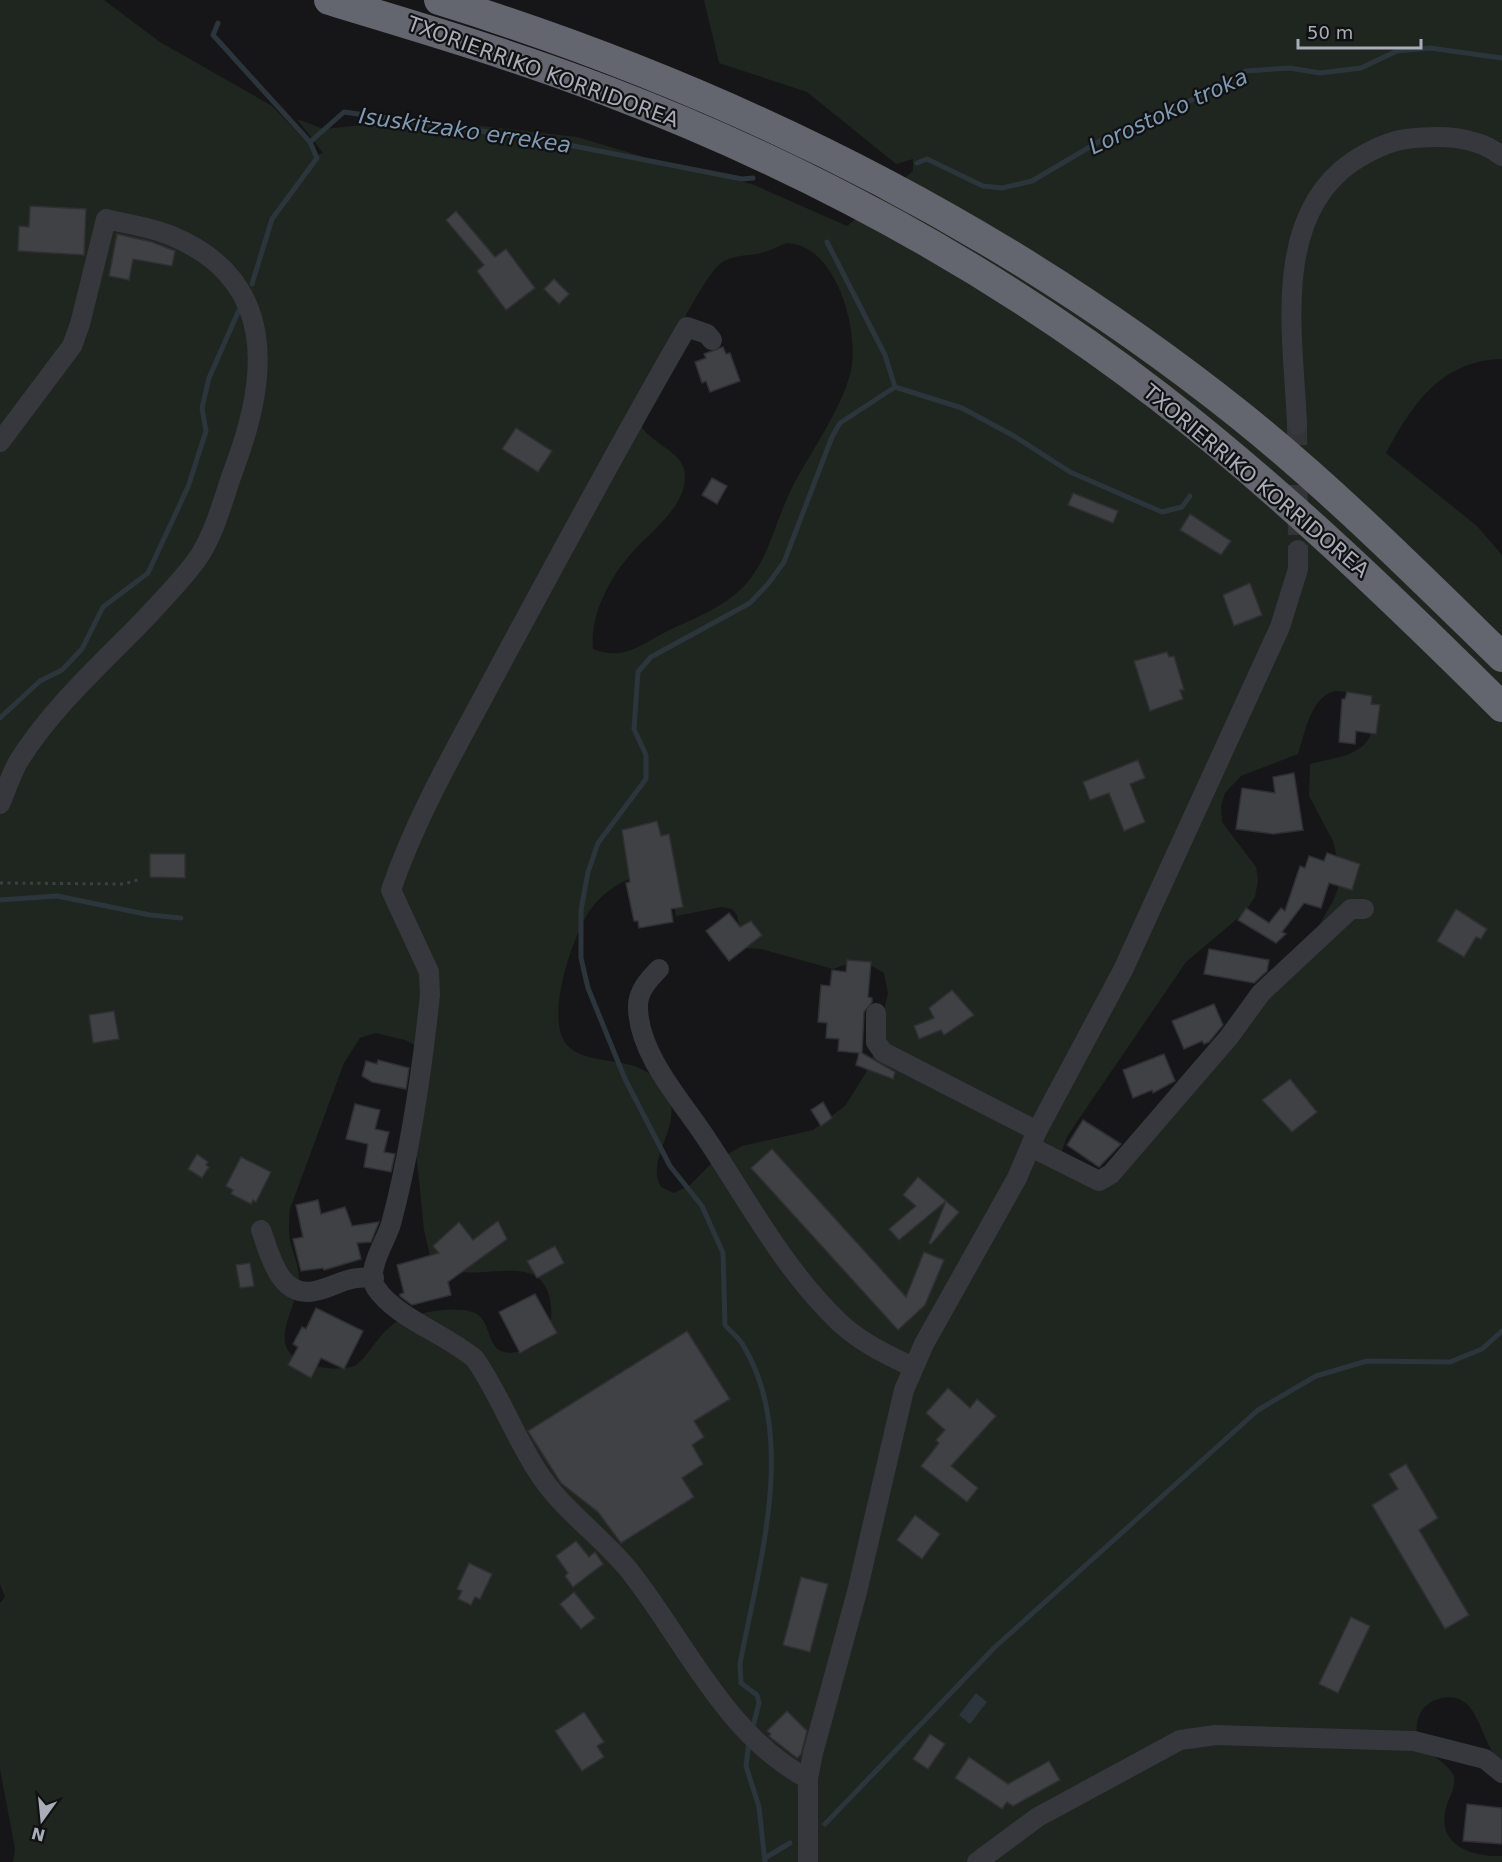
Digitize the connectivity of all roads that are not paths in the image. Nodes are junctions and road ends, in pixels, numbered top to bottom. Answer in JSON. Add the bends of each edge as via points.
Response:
{"nodes":[{"id":1,"x":329,"y":0,"type":"edge"},
{"id":2,"x":439,"y":0,"type":"edge"},
{"id":3,"x":1502,"y":156,"type":"edge"},
{"id":4,"x":712,"y":340,"type":"dead end"},
{"id":5,"x":1297,"y":425,"type":"tunnel mouth"},
{"id":6,"x":0,"y":442,"type":"edge"},
{"id":7,"x":1298,"y":550,"type":"tunnel mouth"},
{"id":8,"x":1502,"y":657,"type":"edge"},
{"id":9,"x":1502,"y":707,"type":"edge"},
{"id":10,"x":0,"y":804,"type":"edge"},
{"id":11,"x":1364,"y":909,"type":"dead end"},
{"id":12,"x":659,"y":969,"type":"dead end"},
{"id":13,"x":876,"y":1012,"type":"dead end"},
{"id":14,"x":1034,"y":1139,"type":"junction"},
{"id":15,"x":261,"y":1230,"type":"dead end"},
{"id":16,"x":374,"y":1278,"type":"junction"},
{"id":17,"x":914,"y":1367,"type":"junction"},
{"id":18,"x":1502,"y":1773,"type":"edge"},
{"id":19,"x":808,"y":1779,"type":"junction"},
{"id":20,"x":808,"y":1862,"type":"edge"},
{"id":21,"x":977,"y":1862,"type":"edge"}],
"edges":[{"from":1,"to":9,"type":"highway","name":"TXORIERRIKO KORRIDOREA","via":[[514,58],[665,114],[822,186],[945,254],[1070,333],[1202,430],[1365,574]]},
{"from":2,"to":8,"type":"highway","name":"TXORIERRIKO KORRIDOREA","via":[[610,58],[738,110],[897,189],[1028,267],[1146,344],[1241,416],[1398,555]]},
{"from":3,"to":5,"type":"street","via":[[1471,141],[1446,136],[1395,141],[1366,152],[1322,190],[1305,218],[1295,253],[1292,291]]},
{"from":4,"to":16,"type":"street","via":[[708,334],[687,327],[467,727],[398,869],[391,891],[429,972],[430,995],[404,1175],[387,1239],[373,1269]]},
{"from":6,"to":10,"type":"street","via":[[72,346],[106,219],[171,235],[205,253],[224,268],[246,297],[259,351],[256,399],[208,539],[168,594],[51,716],[17,764]]},
{"from":7,"to":14,"type":"street","via":[[1292,595],[1275,637],[1123,970]]},
{"from":11,"to":14,"type":"street","via":[[1351,909],[1261,993],[1229,1037],[1111,1174],[1099,1181]]},
{"from":12,"to":17,"type":"street","via":[[645,984],[637,1006],[641,1032],[669,1087],[818,1301],[869,1346]]},
{"from":13,"to":14,"type":"street","via":[[876,1042],[883,1052]]},
{"from":14,"to":17,"type":"street","via":[[1017,1178]]},
{"from":15,"to":16,"type":"street","via":[[284,1283],[300,1291],[315,1291],[356,1276]]},
{"from":16,"to":19,"type":"street","via":[[374,1286],[392,1305],[475,1359],[543,1480],[631,1572],[718,1700],[794,1772]]},
{"from":17,"to":19,"type":"street","via":[[904,1390]]},
{"from":18,"to":21,"type":"street","via":[[1485,1759],[1414,1741],[1216,1735],[1180,1740],[1038,1817]]},
{"from":19,"to":20,"type":"street"}]}
